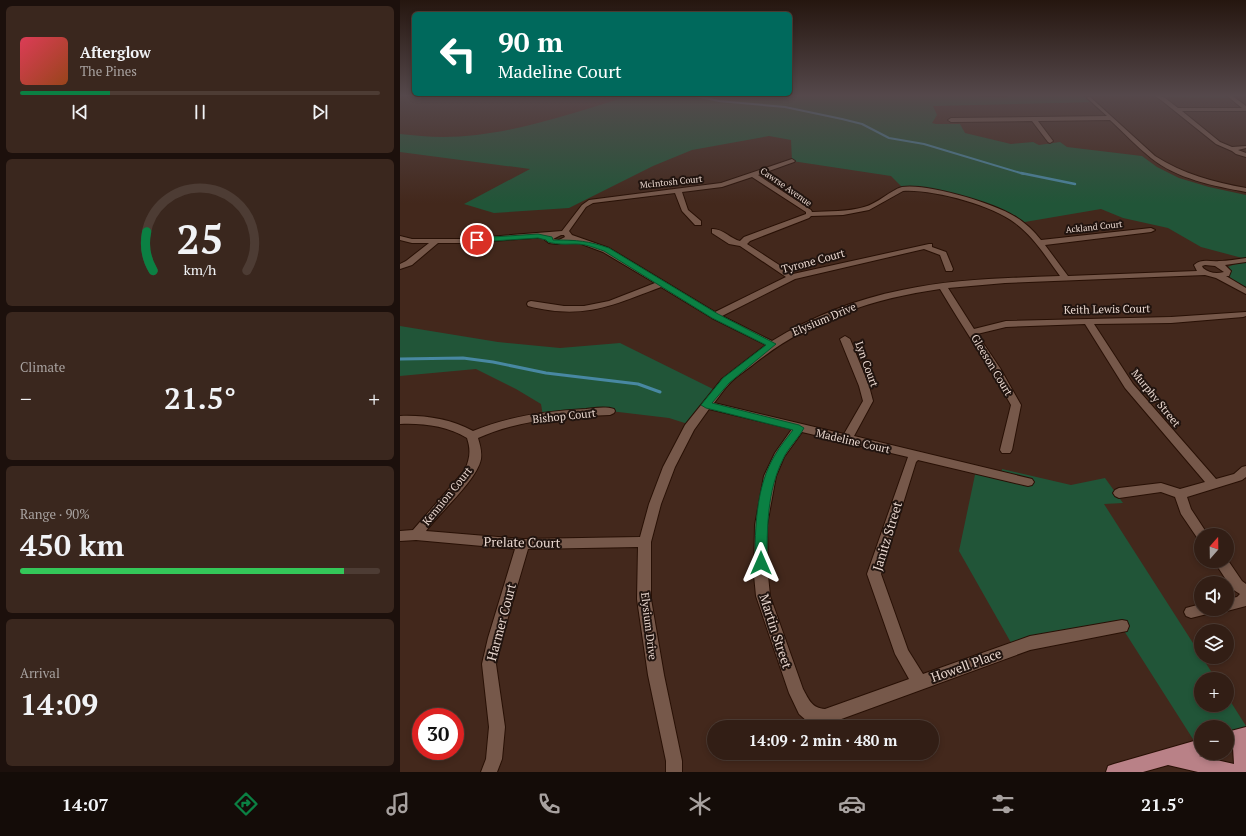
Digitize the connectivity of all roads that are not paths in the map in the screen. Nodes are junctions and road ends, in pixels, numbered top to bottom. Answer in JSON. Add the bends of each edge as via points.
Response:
{"nodes":[{"id":1,"x":1043,"y":131,"type":"edge"},
{"id":2,"x":1125,"y":131,"type":"edge"},
{"id":3,"x":1203,"y":131,"type":"edge"},
{"id":4,"x":1050,"y":141,"type":"dead end"},
{"id":5,"x":1245,"y":147,"type":"dead end"},
{"id":6,"x":1234,"y":149,"type":"junction"},
{"id":7,"x":1246,"y":155,"type":"edge"},
{"id":8,"x":792,"y":161,"type":"dead end"},
{"id":9,"x":752,"y":174,"type":"junction"},
{"id":10,"x":1246,"y":190,"type":"edge"},
{"id":11,"x":678,"y":191,"type":"junction"},
{"id":12,"x":809,"y":214,"type":"junction"},
{"id":13,"x":698,"y":223,"type":"dead end"},
{"id":14,"x":1151,"y":230,"type":"dead end"},
{"id":15,"x":715,"y":232,"type":"dead end"},
{"id":16,"x":565,"y":237,"type":"junction"},
{"id":17,"x":400,"y":238,"type":"edge"},
{"id":18,"x":436,"y":241,"type":"junction"},
{"id":19,"x":1039,"y":243,"type":"junction"},
{"id":20,"x":742,"y":244,"type":"junction"},
{"id":21,"x":1246,"y":260,"type":"edge"},
{"id":22,"x":1217,"y":264,"type":"junction"},
{"id":23,"x":400,"y":268,"type":"edge"},
{"id":24,"x":949,"y":269,"type":"dead end"},
{"id":25,"x":1203,"y":271,"type":"junction"},
{"id":26,"x":1224,"y":273,"type":"junction"},
{"id":27,"x":792,"y":277,"type":"junction"},
{"id":28,"x":1065,"y":278,"type":"junction"},
{"id":29,"x":661,"y":284,"type":"junction"},
{"id":30,"x":943,"y":286,"type":"junction"},
{"id":31,"x":1246,"y":290,"type":"edge"},
{"id":32,"x":531,"y":304,"type":"dead end"},
{"id":33,"x":1243,"y":314,"type":"dead end"},
{"id":34,"x":715,"y":316,"type":"junction"},
{"id":35,"x":1088,"y":322,"type":"junction"},
{"id":36,"x":972,"y":332,"type":"junction"},
{"id":37,"x":845,"y":339,"type":"dead end"},
{"id":38,"x":772,"y":344,"type":"junction"},
{"id":39,"x":706,"y":405,"type":"junction"},
{"id":40,"x":610,"y":411,"type":"dead end"},
{"id":41,"x":400,"y":420,"type":"edge"},
{"id":42,"x":799,"y":428,"type":"junction"},
{"id":43,"x":472,"y":436,"type":"junction"},
{"id":44,"x":848,"y":440,"type":"junction"},
{"id":45,"x":1006,"y":450,"type":"dead end"},
{"id":46,"x":916,"y":456,"type":"junction"},
{"id":47,"x":1246,"y":470,"type":"edge"},
{"id":48,"x":1028,"y":482,"type":"dead end"},
{"id":49,"x":1213,"y":483,"type":"junction"},
{"id":50,"x":1184,"y":492,"type":"junction"},
{"id":51,"x":1119,"y":493,"type":"dead end"},
{"id":52,"x":1197,"y":528,"type":"edge"},
{"id":53,"x":416,"y":535,"type":"junction"},
{"id":54,"x":400,"y":536,"type":"edge"},
{"id":55,"x":645,"y":542,"type":"junction"},
{"id":56,"x":523,"y":544,"type":"junction"},
{"id":57,"x":1225,"y":568,"type":"edge"},
{"id":58,"x":1246,"y":591,"type":"edge"},
{"id":59,"x":1246,"y":597,"type":"edge"},
{"id":60,"x":1234,"y":604,"type":"edge"},
{"id":61,"x":1194,"y":611,"type":"edge"},
{"id":62,"x":1191,"y":612,"type":"dead end"},
{"id":63,"x":1122,"y":626,"type":"dead end"},
{"id":64,"x":920,"y":682,"type":"junction"},
{"id":65,"x":814,"y":716,"type":"joint"},
{"id":66,"x":1238,"y":737,"type":"edge"},
{"id":67,"x":1194,"y":749,"type":"edge"},
{"id":68,"x":1170,"y":757,"type":"junction"},
{"id":69,"x":675,"y":768,"type":"edge"},
{"id":70,"x":489,"y":772,"type":"edge"},
{"id":71,"x":1114,"y":772,"type":"edge"},
{"id":72,"x":1233,"y":772,"type":"edge"},
{"id":73,"x":1243,"y":772,"type":"edge"}],
"edges":[{"from":1,"to":4,"type":"street"},
{"from":2,"to":10,"type":"street","via":[[1152,157],[1183,174],[1206,182]]},
{"from":3,"to":6,"type":"street","via":[[1218,143]]},
{"from":5,"to":6,"type":"street"},
{"from":6,"to":7,"type":"street"},
{"from":8,"to":9,"type":"street","name":"McIntosh Court"},
{"from":9,"to":11,"type":"street","name":"McIntosh Court","via":[[722,185]]},
{"from":9,"to":12,"type":"street","name":"Cawrse Avenue"},
{"from":11,"to":13,"type":"street","via":[[685,211]]},
{"from":11,"to":16,"type":"street","name":"McIntosh Court","via":[[591,202],[584,206]]},
{"from":12,"to":19,"type":"street","via":[[867,209],[899,191],[916,189],[964,199],[1011,216]]},
{"from":12,"to":20,"type":"street","via":[[807,217],[747,239]]},
{"from":14,"to":19,"type":"street","name":"Ackland Court"},
{"from":15,"to":20,"type":"street","via":[[732,242]]},
{"from":16,"to":18,"type":"street","via":[[553,242],[552,236]]},
{"from":16,"to":29,"type":"street","via":[[606,250]]},
{"from":17,"to":18,"type":"street"},
{"from":18,"to":23,"type":"street"},
{"from":19,"to":28,"type":"street"},
{"from":20,"to":27,"type":"street"},
{"from":21,"to":22,"type":"street"},
{"from":21,"to":26,"type":"street"},
{"from":22,"to":25,"type":"street","via":[[1200,263],[1198,266]]},
{"from":22,"to":26,"type":"street"},
{"from":24,"to":27,"type":"street","name":"Tyrone Court","via":[[943,254],[926,246]]},
{"from":25,"to":26,"type":"street"},
{"from":25,"to":28,"type":"street","name":"Elysium Drive","via":[[1172,275]]},
{"from":26,"to":31,"type":"street"},
{"from":27,"to":34,"type":"street","name":"Tyrone Court"},
{"from":28,"to":30,"type":"street","name":"Elysium Drive"},
{"from":29,"to":32,"type":"street","via":[[596,307],[569,309]]},
{"from":29,"to":34,"type":"street"},
{"from":30,"to":36,"type":"street","name":"Gleeson Court"},
{"from":30,"to":38,"type":"street","name":"Elysium Drive","via":[[902,292],[844,309],[804,326]]},
{"from":33,"to":35,"type":"street","name":"Keith Lewis Court","via":[[1171,320]]},
{"from":34,"to":38,"type":"street"},
{"from":35,"to":36,"type":"street","name":"Keith Lewis Court","via":[[1006,324]]},
{"from":35,"to":49,"type":"street","name":"Murphy Street","via":[[1130,386]]},
{"from":36,"to":45,"type":"street","name":"Gleeson Court","via":[[1016,406]]},
{"from":37,"to":44,"type":"street","name":"Lyn Court","via":[[868,401]]},
{"from":38,"to":39,"type":"street","name":"Elysium Drive","via":[[726,380]]},
{"from":39,"to":42,"type":"street","name":"Madeline Court"},
{"from":39,"to":55,"type":"street","name":"Elysium Drive","via":[[689,428],[669,467],[655,504]]},
{"from":40,"to":43,"type":"street","name":"Bishop Court","via":[[543,416],[486,429]]},
{"from":41,"to":43,"type":"street","via":[[442,424],[462,429]]},
{"from":42,"to":44,"type":"street","name":"Madeline Court"},
{"from":42,"to":65,"type":"street","name":"Martin Street","via":[[779,456],[770,476],[761,525],[761,575],[763,596],[797,693],[805,708]]},
{"from":43,"to":53,"type":"street","name":"Kennion Court","via":[[476,449],[470,472]]},
{"from":44,"to":46,"type":"street","name":"Madeline Court"},
{"from":46,"to":48,"type":"street","name":"Madeline Court","via":[[1001,472]]},
{"from":46,"to":64,"type":"street","name":"Janitz Street","via":[[911,461],[874,574],[902,654]]},
{"from":47,"to":49,"type":"street","via":[[1238,476]]},
{"from":49,"to":50,"type":"street"},
{"from":50,"to":51,"type":"street","via":[[1161,487]]},
{"from":50,"to":52,"type":"street","via":[[1185,511]]},
{"from":53,"to":54,"type":"street","name":"Prelate Court"},
{"from":53,"to":56,"type":"street","name":"Prelate Court"},
{"from":55,"to":56,"type":"street","name":"Prelate Court"},
{"from":55,"to":69,"type":"street","name":"Elysium Drive","via":[[644,599]]},
{"from":56,"to":70,"type":"street","name":"Harmer Court","via":[[489,664],[497,727],[494,759]]},
{"from":57,"to":58,"type":"street","via":[[1237,585]]},
{"from":59,"to":60,"type":"street","via":[[1241,602]]},
{"from":61,"to":62,"type":"street"},
{"from":63,"to":64,"type":"street","name":"Howell Place","via":[[1030,643]]},
{"from":64,"to":65,"type":"street","name":"Howell Place","via":[[825,717]]},
{"from":66,"to":73,"type":"main road"},
{"from":67,"to":68,"type":"main road"},
{"from":68,"to":71,"type":"main road"},
{"from":68,"to":72,"type":"main road"}]}
